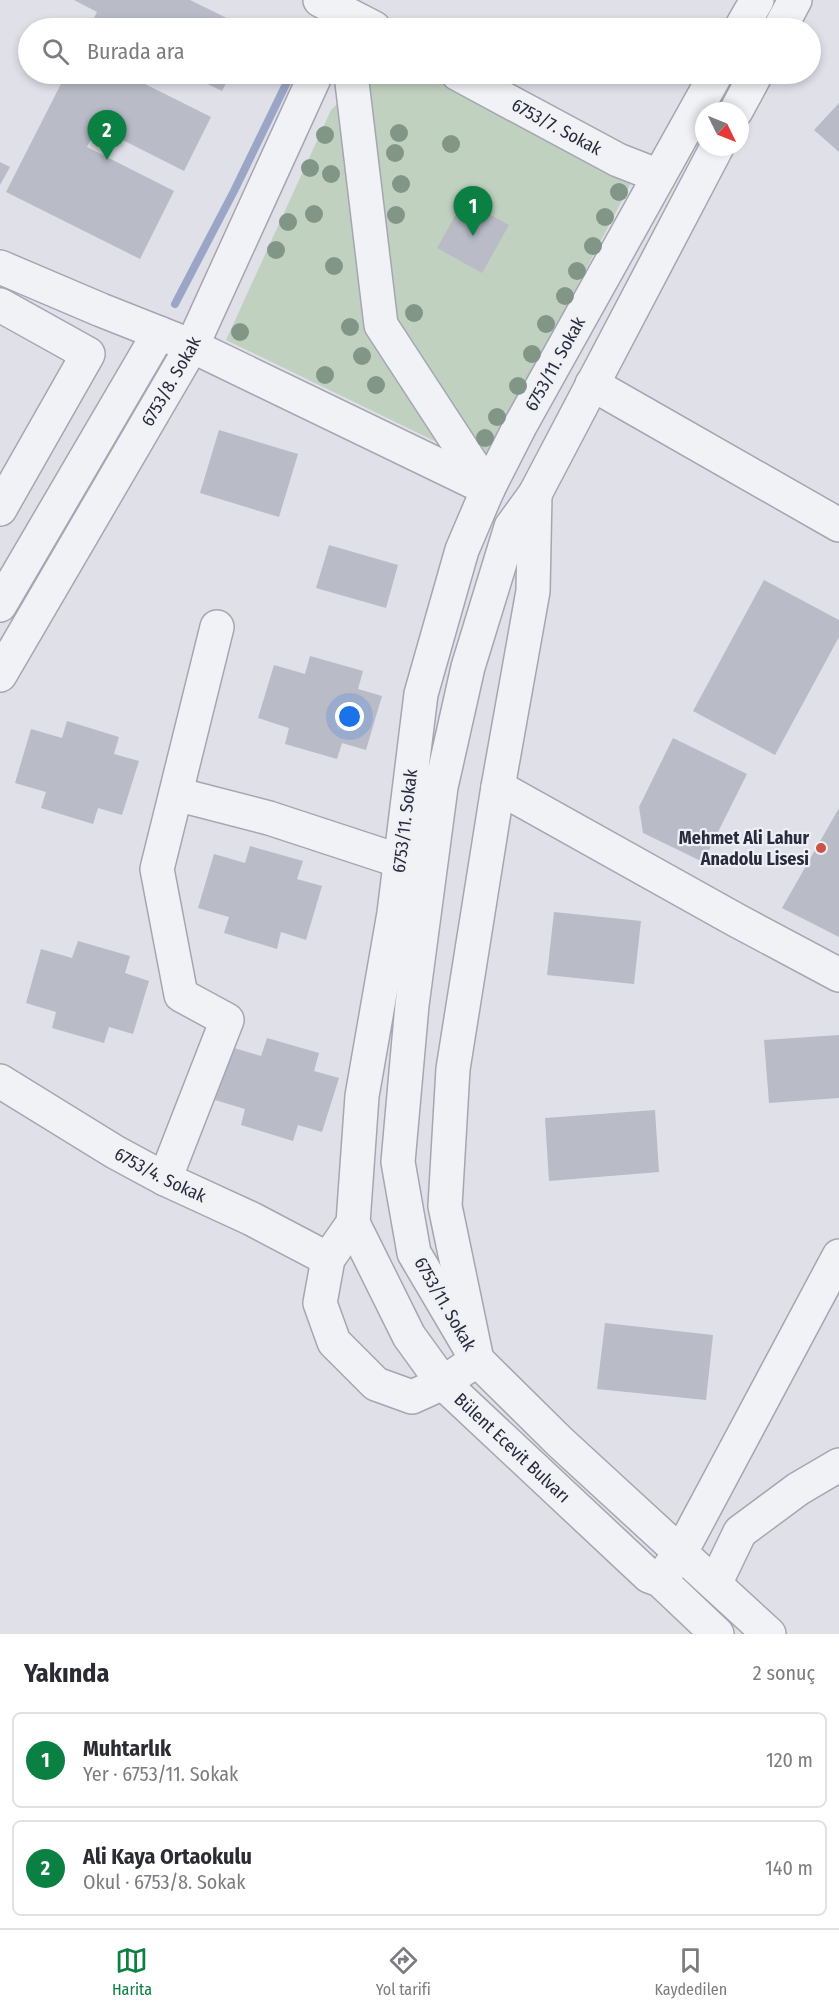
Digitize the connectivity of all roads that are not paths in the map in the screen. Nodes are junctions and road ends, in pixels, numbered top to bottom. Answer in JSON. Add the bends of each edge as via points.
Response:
{"nodes":[{"id":1,"x":757,"y":0,"type":"edge"},
{"id":2,"x":795,"y":0,"type":"edge"},
{"id":3,"x":747,"y":18,"type":"edge"},
{"id":4,"x":785,"y":18,"type":"edge"},
{"id":5,"x":311,"y":84,"type":"edge"},
{"id":6,"x":352,"y":84,"type":"edge"},
{"id":7,"x":477,"y":84,"type":"edge"},
{"id":8,"x":710,"y":84,"type":"edge"},
{"id":9,"x":751,"y":84,"type":"edge"},
{"id":10,"x":741,"y":102,"type":"edge"},
{"id":11,"x":712,"y":156,"type":"edge"},
{"id":12,"x":659,"y":176,"type":"junction"},
{"id":13,"x":0,"y":267,"type":"edge"},
{"id":14,"x":0,"y":305,"type":"edge"},
{"id":15,"x":159,"y":333,"type":"junction"},
{"id":16,"x":192,"y":346,"type":"junction"},
{"id":17,"x":592,"y":384,"type":"junction"},
{"id":18,"x":488,"y":489,"type":"junction"},
{"id":19,"x":535,"y":494,"type":"junction"},
{"id":20,"x":0,"y":509,"type":"edge"},
{"id":21,"x":839,"y":525,"type":"edge"},
{"id":22,"x":0,"y":605,"type":"edge"},
{"id":23,"x":217,"y":627,"type":"dead end"},
{"id":24,"x":0,"y":675,"type":"edge"},
{"id":25,"x":498,"y":787,"type":"junction"},
{"id":26,"x":176,"y":794,"type":"junction"},
{"id":27,"x":400,"y":861,"type":"junction"},
{"id":28,"x":839,"y":975,"type":"edge"},
{"id":29,"x":0,"y":1081,"type":"edge"},
{"id":30,"x":165,"y":1179,"type":"junction"},
{"id":31,"x":353,"y":1222,"type":"junction"},
{"id":32,"x":839,"y":1256,"type":"edge"},
{"id":33,"x":327,"y":1259,"type":"junction"},
{"id":34,"x":477,"y":1360,"type":"junction"},
{"id":35,"x":443,"y":1383,"type":"junction"},
{"id":36,"x":839,"y":1465,"type":"edge"},
{"id":37,"x":681,"y":1552,"type":"junction"},
{"id":38,"x":660,"y":1580,"type":"junction"},
{"id":39,"x":715,"y":1584,"type":"junction"},
{"id":40,"x":717,"y":1634,"type":"edge"},
{"id":41,"x":769,"y":1634,"type":"edge"}],
"edges":[{"from":1,"to":3,"type":"street"},
{"from":2,"to":4,"type":"street"},
{"from":5,"to":16,"type":"street","name":"6753/8. Sokak"},
{"from":6,"to":18,"type":"street","via":[[381,325]]},
{"from":7,"to":12,"type":"street","name":"6753/7. Sokak","via":[[618,160]]},
{"from":8,"to":12,"type":"street","name":"6753/11. Sokak"},
{"from":9,"to":10,"type":"street"},
{"from":11,"to":17,"type":"street","name":"6753/11. Sokak"},
{"from":12,"to":18,"type":"street","name":"6753/11. Sokak"},
{"from":13,"to":15,"type":"street"},
{"from":14,"to":20,"type":"street","via":[[88,354]]},
{"from":15,"to":16,"type":"street"},
{"from":15,"to":22,"type":"street"},
{"from":16,"to":18,"type":"street"},
{"from":16,"to":24,"type":"street","name":"6753/8. Sokak"},
{"from":17,"to":19,"type":"street","name":"6753/11. Sokak"},
{"from":17,"to":21,"type":"street"},
{"from":18,"to":27,"type":"street","name":"6753/11. Sokak","via":[[462,550],[421,694]]},
{"from":19,"to":25,"type":"street","via":[[532,591]]},
{"from":19,"to":34,"type":"street","name":"6753/11. Sokak","via":[[511,526],[468,668],[441,787],[412,1005],[398,1162],[414,1253]]},
{"from":23,"to":26,"type":"street"},
{"from":25,"to":28,"type":"street"},
{"from":25,"to":34,"type":"street","via":[[453,1069],[445,1206]]},
{"from":26,"to":27,"type":"street","via":[[270,818]]},
{"from":26,"to":30,"type":"street","via":[[157,869],[181,995],[227,1020]]},
{"from":27,"to":31,"type":"street","name":"6753/11. Sokak","via":[[362,1096]]},
{"from":29,"to":30,"type":"street","name":"6753/4. Sokak"},
{"from":30,"to":33,"type":"street","name":"6753/4. Sokak"},
{"from":31,"to":33,"type":"street","name":"6753/11. Sokak"},
{"from":31,"to":35,"type":"street","name":"Bülent Ecevit Bulvarı","via":[[409,1336]]},
{"from":32,"to":37,"type":"street"},
{"from":33,"to":35,"type":"street","name":"6753/11. Sokak","via":[[320,1302],[334,1342],[376,1384],[385,1388],[412,1397]]},
{"from":34,"to":35,"type":"street","name":"6753/11. Sokak"},
{"from":34,"to":37,"type":"street","name":"Bülent Ecevit Bulvarı"},
{"from":35,"to":38,"type":"street","name":"Bülent Ecevit Bulvarı","via":[[649,1576]]},
{"from":36,"to":39,"type":"street","via":[[798,1489],[740,1532]]},
{"from":37,"to":38,"type":"street"},
{"from":37,"to":39,"type":"street","name":"Bülent Ecevit Bulvarı"},
{"from":38,"to":40,"type":"street","name":"Bülent Ecevit Bulvarı"},
{"from":39,"to":41,"type":"street","name":"Bülent Ecevit Bulvarı"}]}
